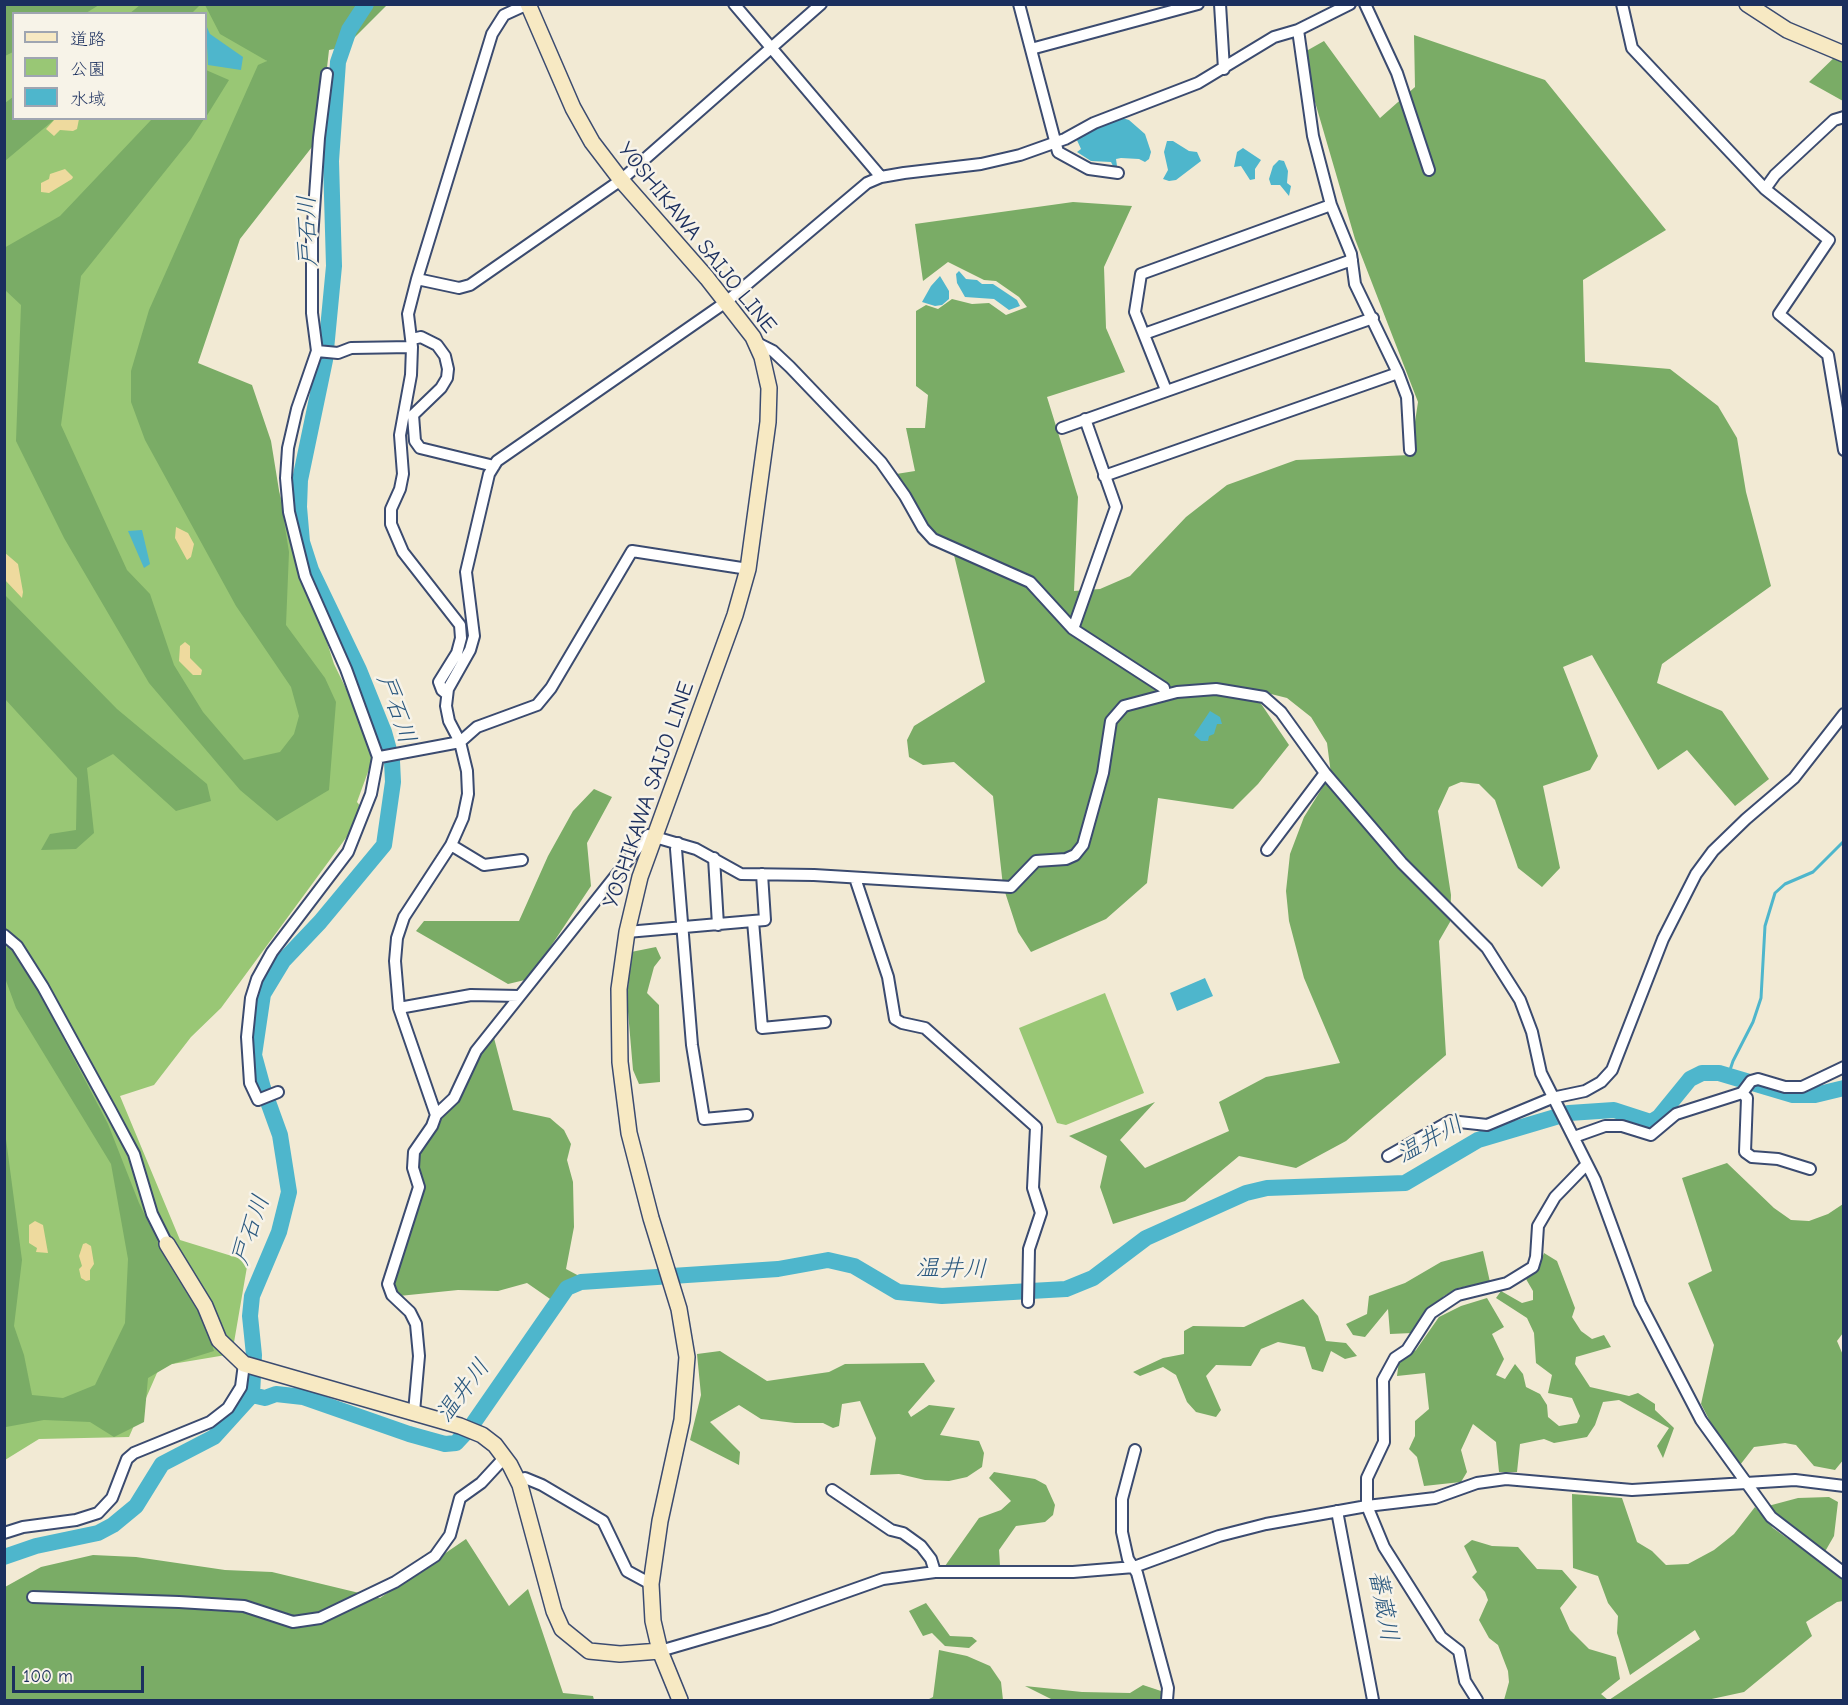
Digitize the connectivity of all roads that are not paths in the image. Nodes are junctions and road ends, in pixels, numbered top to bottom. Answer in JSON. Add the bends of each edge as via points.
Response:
{"nodes":[{"id":1,"x":528,"y":4,"type":"edge"},
{"id":2,"x":734,"y":4,"type":"edge"},
{"id":3,"x":821,"y":4,"type":"edge"},
{"id":4,"x":1019,"y":4,"type":"edge"},
{"id":5,"x":1198,"y":4,"type":"edge"},
{"id":6,"x":1220,"y":4,"type":"edge"},
{"id":7,"x":1350,"y":4,"type":"edge"},
{"id":8,"x":1365,"y":4,"type":"edge"},
{"id":9,"x":1622,"y":4,"type":"edge"},
{"id":10,"x":1747,"y":4,"type":"edge"},
{"id":11,"x":1298,"y":30,"type":"junction"},
{"id":12,"x":771,"y":47,"type":"junction"},
{"id":13,"x":1030,"y":49,"type":"junction"},
{"id":14,"x":1844,"y":54,"type":"edge"},
{"id":15,"x":1224,"y":69,"type":"junction"},
{"id":16,"x":327,"y":74,"type":"dead end"},
{"id":17,"x":1844,"y":117,"type":"edge"},
{"id":18,"x":1054,"y":143,"type":"junction"},
{"id":19,"x":1429,"y":170,"type":"dead end"},
{"id":20,"x":1118,"y":173,"type":"dead end"},
{"id":21,"x":881,"y":177,"type":"junction"},
{"id":22,"x":621,"y":180,"type":"junction"},
{"id":23,"x":1765,"y":189,"type":"junction"},
{"id":24,"x":1331,"y":205,"type":"junction"},
{"id":25,"x":1352,"y":261,"type":"junction"},
{"id":26,"x":417,"y":279,"type":"junction"},
{"id":27,"x":726,"y":302,"type":"junction"},
{"id":28,"x":1372,"y":318,"type":"junction"},
{"id":29,"x":1144,"y":334,"type":"junction"},
{"id":30,"x":412,"y":343,"type":"junction"},
{"id":31,"x":757,"y":343,"type":"junction"},
{"id":32,"x":316,"y":351,"type":"junction"},
{"id":33,"x":1398,"y":372,"type":"junction"},
{"id":34,"x":1166,"y":390,"type":"junction"},
{"id":35,"x":1085,"y":419,"type":"junction"},
{"id":36,"x":1062,"y":428,"type":"dead end"},
{"id":37,"x":1410,"y":450,"type":"dead end"},
{"id":38,"x":1844,"y":450,"type":"edge"},
{"id":39,"x":494,"y":466,"type":"junction"},
{"id":40,"x":1104,"y":476,"type":"junction"},
{"id":41,"x":748,"y":569,"type":"junction"},
{"id":42,"x":1073,"y":628,"type":"junction"},
{"id":43,"x":447,"y":694,"type":"junction"},
{"id":44,"x":1165,"y":694,"type":"junction"},
{"id":45,"x":1844,"y":714,"type":"edge"},
{"id":46,"x":460,"y":742,"type":"junction"},
{"id":47,"x":380,"y":757,"type":"dead end"},
{"id":48,"x":1325,"y":773,"type":"junction"},
{"id":49,"x":654,"y":837,"type":"junction"},
{"id":50,"x":678,"y":843,"type":"junction"},
{"id":51,"x":451,"y":845,"type":"junction"},
{"id":52,"x":1267,"y":850,"type":"dead end"},
{"id":53,"x":714,"y":858,"type":"junction"},
{"id":54,"x":522,"y":860,"type":"dead end"},
{"id":55,"x":762,"y":874,"type":"junction"},
{"id":56,"x":855,"y":878,"type":"junction"},
{"id":57,"x":753,"y":921,"type":"junction"},
{"id":58,"x":718,"y":924,"type":"junction"},
{"id":59,"x":683,"y":929,"type":"junction"},
{"id":60,"x":627,"y":932,"type":"junction"},
{"id":61,"x":4,"y":935,"type":"edge"},
{"id":62,"x":519,"y":996,"type":"junction"},
{"id":63,"x":399,"y":1008,"type":"junction"},
{"id":64,"x":825,"y":1022,"type":"dead end"},
{"id":65,"x":1844,"y":1068,"type":"edge"},
{"id":66,"x":278,"y":1092,"type":"dead end"},
{"id":67,"x":1742,"y":1093,"type":"junction"},
{"id":68,"x":1554,"y":1101,"type":"junction"},
{"id":69,"x":436,"y":1115,"type":"junction"},
{"id":70,"x":747,"y":1115,"type":"dead end"},
{"id":71,"x":1574,"y":1137,"type":"junction"},
{"id":72,"x":1388,"y":1156,"type":"dead end"},
{"id":73,"x":1587,"y":1164,"type":"junction"},
{"id":74,"x":1810,"y":1169,"type":"dead end"},
{"id":75,"x":167,"y":1244,"type":"joint"},
{"id":76,"x":1028,"y":1302,"type":"dead end"},
{"id":77,"x":244,"y":1364,"type":"junction"},
{"id":78,"x":414,"y":1412,"type":"junction"},
{"id":79,"x":1135,"y":1450,"type":"dead end"},
{"id":80,"x":505,"y":1457,"type":"junction"},
{"id":81,"x":518,"y":1480,"type":"junction"},
{"id":82,"x":1745,"y":1482,"type":"junction"},
{"id":83,"x":1844,"y":1486,"type":"edge"},
{"id":84,"x":832,"y":1490,"type":"dead end"},
{"id":85,"x":1367,"y":1506,"type":"junction"},
{"id":86,"x":1337,"y":1511,"type":"junction"},
{"id":87,"x":4,"y":1533,"type":"edge"},
{"id":88,"x":1134,"y":1567,"type":"junction"},
{"id":89,"x":935,"y":1572,"type":"junction"},
{"id":90,"x":1844,"y":1573,"type":"edge"},
{"id":91,"x":651,"y":1584,"type":"junction"},
{"id":92,"x":33,"y":1598,"type":"dead end"},
{"id":93,"x":660,"y":1651,"type":"junction"},
{"id":94,"x":680,"y":1701,"type":"edge"},
{"id":95,"x":1167,"y":1701,"type":"edge"},
{"id":96,"x":1372,"y":1701,"type":"edge"},
{"id":97,"x":1477,"y":1701,"type":"edge"}],
"edges":[{"from":1,"to":22,"type":"main road","name":"YOSHIKAWA SAIJO LINE","via":[[573,108],[592,142]]},
{"from":1,"to":26,"type":"street","via":[[496,23]]},
{"from":2,"to":12,"type":"street"},
{"from":3,"to":12,"type":"street"},
{"from":4,"to":13,"type":"street"},
{"from":5,"to":13,"type":"street"},
{"from":6,"to":15,"type":"street"},
{"from":7,"to":11,"type":"street"},
{"from":8,"to":19,"type":"street","via":[[1397,73]]},
{"from":9,"to":23,"type":"street","via":[[1632,48]]},
{"from":10,"to":14,"type":"main road","via":[[1787,30]]},
{"from":11,"to":15,"type":"street","via":[[1257,46]]},
{"from":11,"to":24,"type":"street","via":[[1312,136]]},
{"from":12,"to":21,"type":"street"},
{"from":12,"to":22,"type":"street"},
{"from":13,"to":18,"type":"street"},
{"from":15,"to":18,"type":"street"},
{"from":16,"to":32,"type":"street","via":[[312,239]]},
{"from":17,"to":23,"type":"street","via":[[1834,120]]},
{"from":18,"to":20,"type":"street","via":[[1058,152],[1089,169]]},
{"from":18,"to":21,"type":"street","via":[[981,165]]},
{"from":21,"to":27,"type":"street","via":[[867,183]]},
{"from":22,"to":26,"type":"street","via":[[470,285],[459,288]]},
{"from":22,"to":27,"type":"main road","name":"YOSHIKAWA SAIJO LINE"},
{"from":23,"to":38,"type":"street","via":[[1828,240],[1779,314],[1828,355]]},
{"from":24,"to":25,"type":"street"},
{"from":24,"to":29,"type":"street","via":[[1141,274],[1135,312]]},
{"from":25,"to":28,"type":"street","via":[[1355,284]]},
{"from":25,"to":29,"type":"street"},
{"from":26,"to":30,"type":"street","via":[[408,314]]},
{"from":27,"to":31,"type":"main road","name":"YOSHIKAWA SAIJO LINE"},
{"from":27,"to":39,"type":"street","via":[[511,450]]},
{"from":28,"to":33,"type":"street"},
{"from":28,"to":34,"type":"street"},
{"from":29,"to":34,"type":"street"},
{"from":30,"to":32,"type":"street"},
{"from":30,"to":39,"type":"street","via":[[421,337],[437,345],[448,369],[441,388],[413,415],[415,441],[420,448]]},
{"from":30,"to":43,"type":"street","via":[[409,393],[400,435],[403,474],[391,509],[391,524],[403,552],[460,625],[457,653],[439,682]]},
{"from":31,"to":41,"type":"main road","name":"YOSHIKAWA SAIJO LINE","via":[[769,388],[768,422]]},
{"from":31,"to":42,"type":"street","via":[[790,367],[880,462],[933,539],[1030,582]]},
{"from":32,"to":66,"type":"street","via":[[288,448],[289,512],[305,576],[346,669],[378,757],[371,794],[348,852],[272,952],[251,998],[247,1037],[250,1083],[258,1100]]},
{"from":33,"to":37,"type":"street","via":[[1407,397]]},
{"from":33,"to":40,"type":"street"},
{"from":34,"to":35,"type":"street"},
{"from":35,"to":36,"type":"street"},
{"from":35,"to":40,"type":"street"},
{"from":39,"to":43,"type":"street","via":[[466,572],[474,636]]},
{"from":40,"to":42,"type":"street","via":[[1116,507]]},
{"from":41,"to":46,"type":"street","via":[[632,551],[537,705],[477,727]]},
{"from":41,"to":49,"type":"main road","name":"YOSHIKAWA SAIJO LINE"},
{"from":42,"to":44,"type":"street","via":[[1164,688]]},
{"from":43,"to":46,"type":"street","via":[[449,722]]},
{"from":44,"to":48,"type":"street","via":[[1216,689],[1264,697],[1281,712]]},
{"from":44,"to":56,"type":"street","via":[[1124,706],[1111,721],[1103,773],[1083,845],[1075,855],[1036,861],[1011,887]]},
{"from":45,"to":68,"type":"street","via":[[1794,778],[1737,827],[1696,874],[1663,939],[1612,1070],[1585,1092]]},
{"from":46,"to":47,"type":"street"},
{"from":46,"to":51,"type":"street","via":[[468,794]]},
{"from":48,"to":52,"type":"street"},
{"from":48,"to":68,"type":"street","via":[[1402,863],[1487,948],[1520,1000],[1541,1073]]},
{"from":49,"to":50,"type":"street"},
{"from":49,"to":60,"type":"main road","name":"YOSHIKAWA SAIJO LINE"},
{"from":49,"to":62,"type":"street","via":[[648,835],[614,873]]},
{"from":50,"to":53,"type":"street"},
{"from":50,"to":59,"type":"street"},
{"from":51,"to":54,"type":"street","via":[[484,866]]},
{"from":51,"to":63,"type":"street","via":[[404,916],[395,961]]},
{"from":53,"to":55,"type":"street","via":[[741,874]]},
{"from":53,"to":58,"type":"street"},
{"from":55,"to":56,"type":"street"},
{"from":55,"to":57,"type":"street","via":[[765,920]]},
{"from":56,"to":76,"type":"street","via":[[888,976],[896,1019],[925,1028],[1036,1127],[1033,1188],[1041,1213],[1029,1249]]},
{"from":57,"to":58,"type":"street"},
{"from":57,"to":64,"type":"street","via":[[762,1028]]},
{"from":58,"to":59,"type":"street"},
{"from":59,"to":60,"type":"street"},
{"from":59,"to":70,"type":"street","via":[[692,1045],[704,1119]]},
{"from":60,"to":91,"type":"main road","name":"YOSHIKAWA SAIJO LINE","via":[[619,989],[620,1062],[629,1133],[672,1282],[687,1357],[686,1397]]},
{"from":61,"to":75,"type":"street","via":[[17,946],[43,987],[134,1154],[152,1214]]},
{"from":62,"to":63,"type":"street","via":[[471,995]]},
{"from":62,"to":69,"type":"street","via":[[476,1051],[454,1098]]},
{"from":63,"to":69,"type":"street"},
{"from":65,"to":67,"type":"street","via":[[1802,1087],[1785,1087],[1758,1079],[1751,1081]]},
{"from":67,"to":71,"type":"street","via":[[1682,1111],[1651,1135],[1622,1126],[1605,1126]]},
{"from":67,"to":74,"type":"street","via":[[1747,1098],[1745,1152],[1752,1157],[1778,1159]]},
{"from":68,"to":71,"type":"street"},
{"from":68,"to":72,"type":"street","via":[[1487,1125],[1450,1121]]},
{"from":69,"to":78,"type":"street","via":[[414,1152],[413,1168],[419,1187],[388,1284],[392,1295],[410,1312],[416,1324],[419,1356]]},
{"from":71,"to":73,"type":"street"},
{"from":73,"to":82,"type":"street","via":[[1640,1303],[1701,1420]]},
{"from":73,"to":85,"type":"street","via":[[1555,1197],[1538,1226],[1533,1267],[1507,1283],[1458,1295],[1431,1313],[1407,1350],[1395,1358],[1383,1380],[1384,1442],[1367,1478]]},
{"from":75,"to":77,"type":"main road","via":[[205,1306],[219,1340]]},
{"from":77,"to":78,"type":"main road"},
{"from":77,"to":87,"type":"street","via":[[241,1387],[228,1408],[210,1422],[134,1453],[127,1459],[112,1498],[98,1513]]},
{"from":78,"to":80,"type":"main road","via":[[478,1434]]},
{"from":79,"to":88,"type":"street","via":[[1122,1499],[1122,1532],[1128,1559]]},
{"from":80,"to":81,"type":"main road"},
{"from":80,"to":92,"type":"street","via":[[481,1484],[460,1498],[450,1535],[435,1556],[395,1582],[320,1618],[293,1622],[244,1606]]},
{"from":81,"to":91,"type":"street","via":[[525,1478],[542,1485],[603,1521],[627,1571]]},
{"from":81,"to":93,"type":"main road","via":[[562,1629],[590,1651]]},
{"from":82,"to":83,"type":"street","via":[[1795,1480]]},
{"from":82,"to":85,"type":"street","via":[[1632,1490],[1506,1479],[1477,1483],[1435,1498]]},
{"from":82,"to":90,"type":"street","via":[[1771,1516]]},
{"from":84,"to":89,"type":"street","via":[[921,1546]]},
{"from":85,"to":86,"type":"street"},
{"from":85,"to":97,"type":"street","via":[[1384,1547],[1441,1637],[1459,1650],[1465,1681]]},
{"from":86,"to":88,"type":"street","via":[[1219,1536]]},
{"from":86,"to":96,"type":"street"},
{"from":88,"to":89,"type":"street","via":[[1073,1572]]},
{"from":88,"to":95,"type":"street","via":[[1168,1688]]},
{"from":89,"to":93,"type":"street","via":[[883,1579],[770,1619]]},
{"from":91,"to":93,"type":"main road","name":"YOSHIKAWA SAIJO LINE"},
{"from":93,"to":94,"type":"main road","name":"YOSHIKAWA SAIJO LINE"}]}
